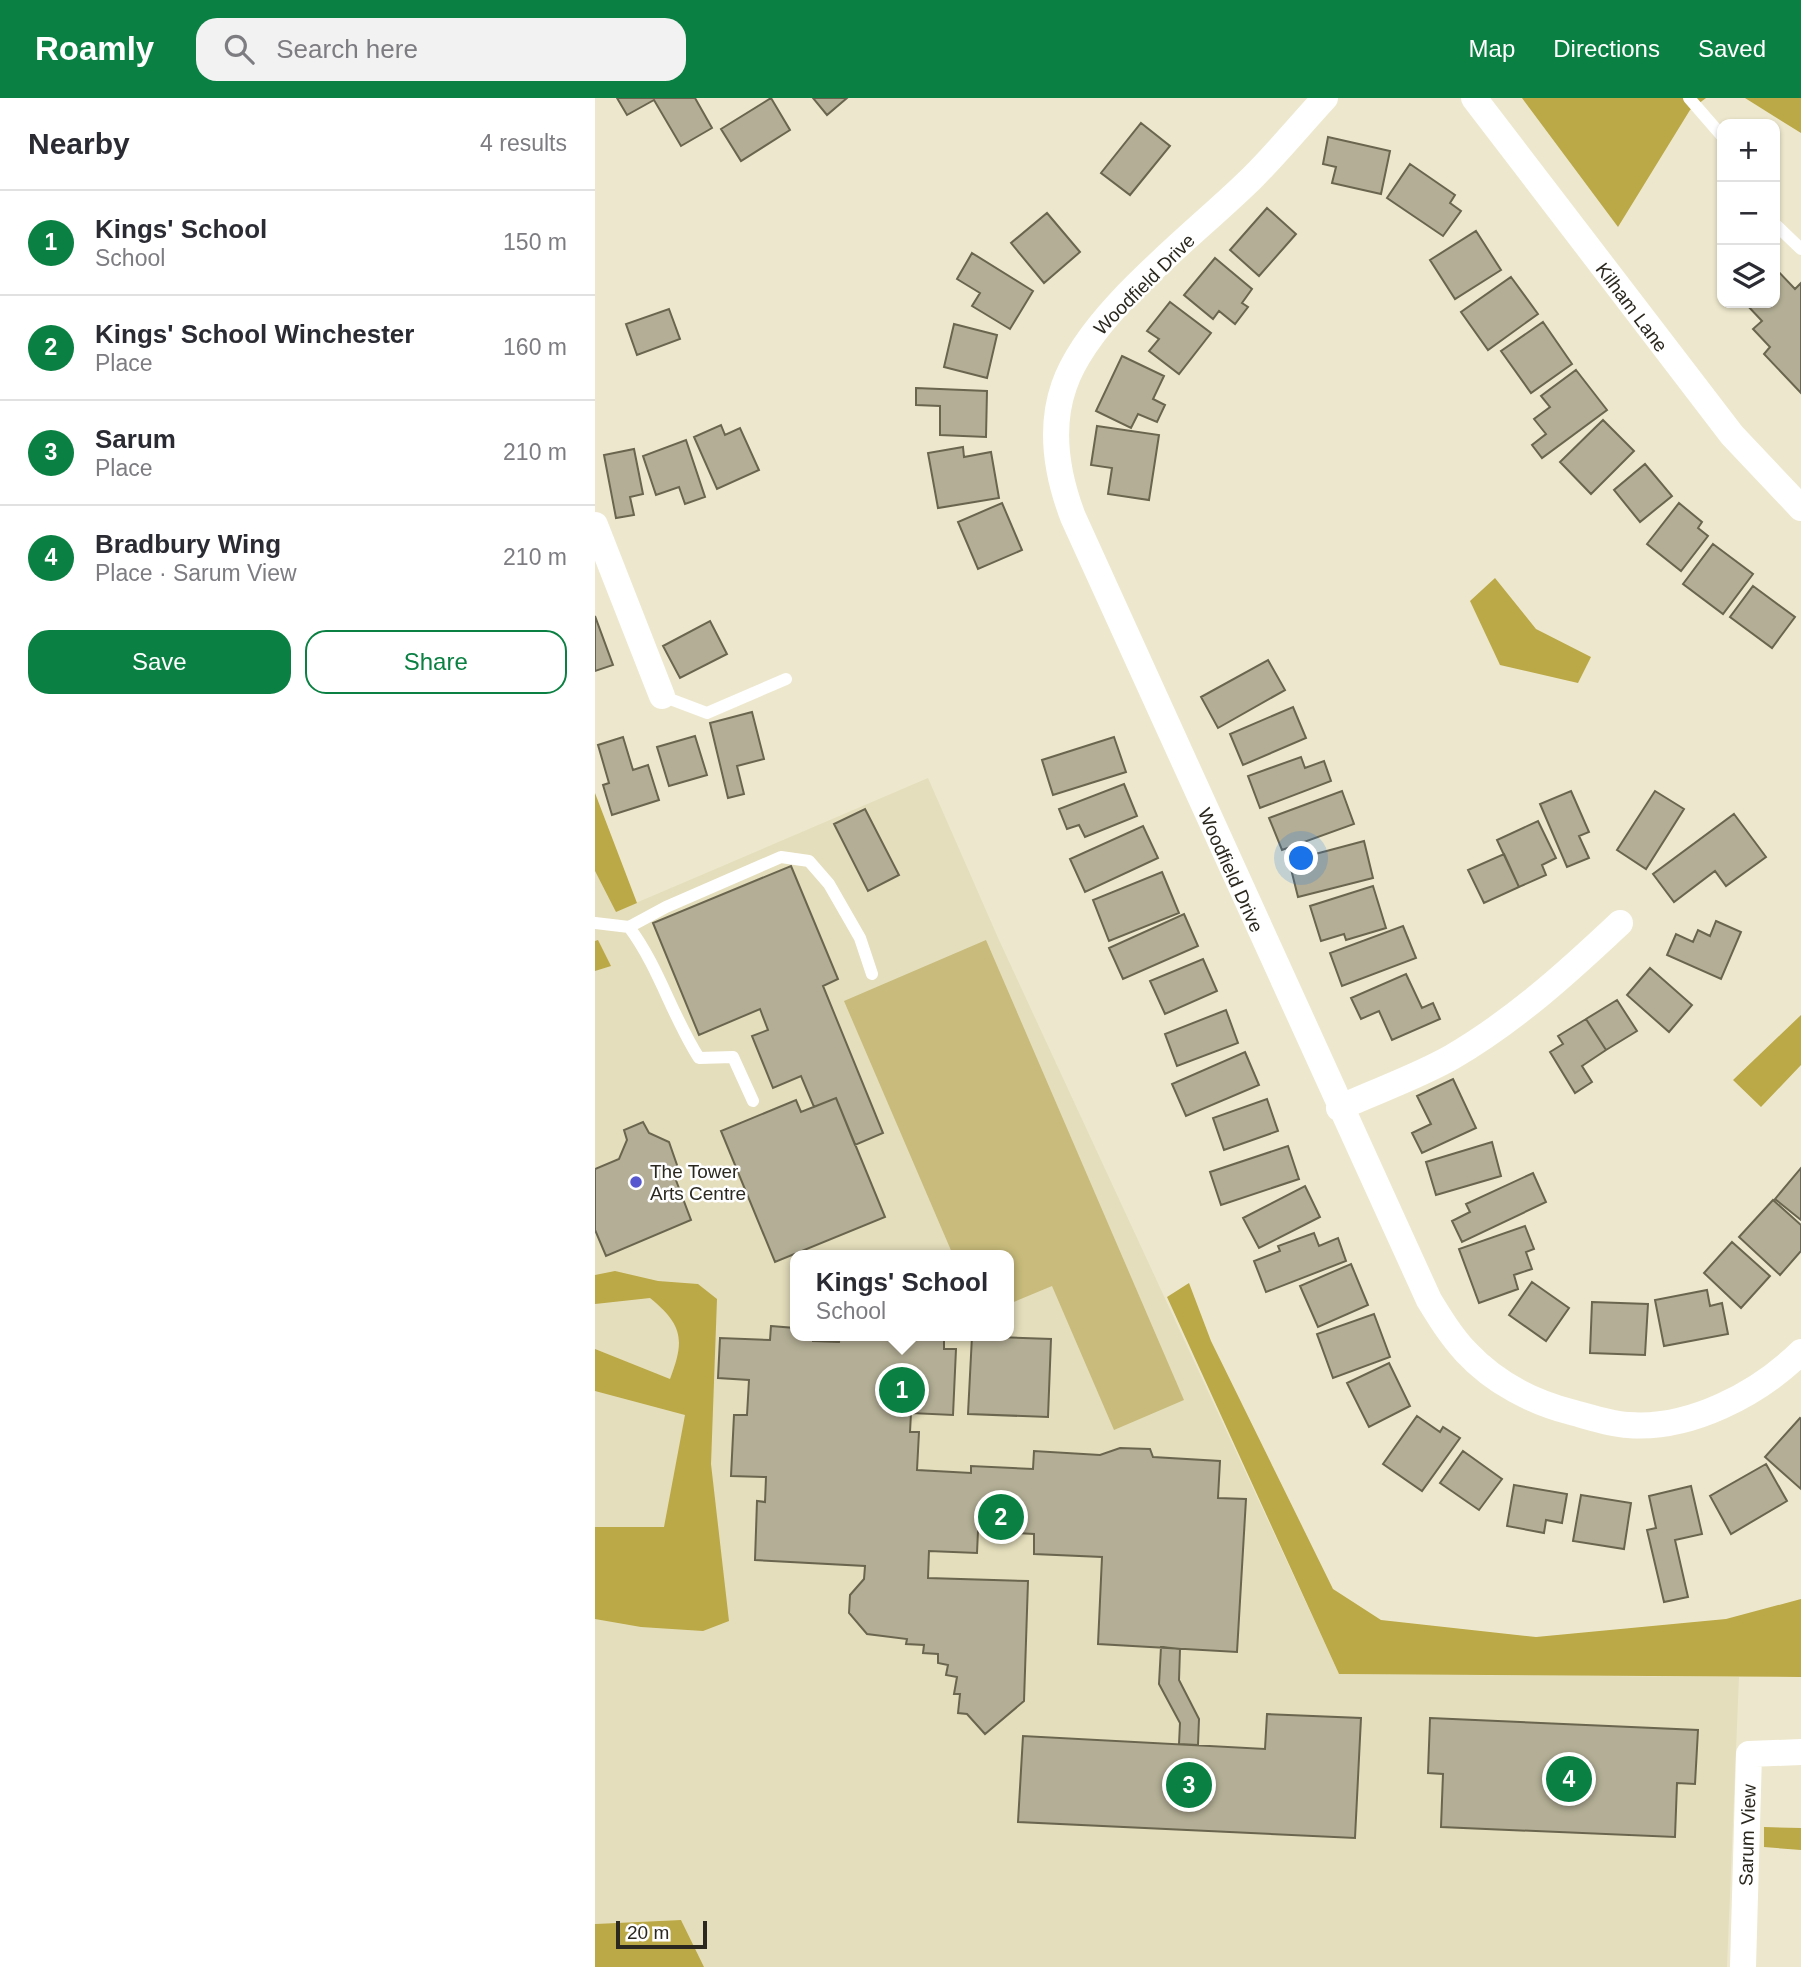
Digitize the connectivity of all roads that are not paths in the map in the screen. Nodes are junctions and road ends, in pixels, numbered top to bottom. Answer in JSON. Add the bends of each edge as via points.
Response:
{"nodes":[{"id":1,"x":1325,"y":98,"type":"edge"},
{"id":2,"x":1474,"y":98,"type":"edge"},
{"id":3,"x":1689,"y":98,"type":"edge"},
{"id":4,"x":1717,"y":130,"type":"edge"},
{"id":5,"x":1780,"y":229,"type":"edge"},
{"id":6,"x":1801,"y":250,"type":"edge"},
{"id":7,"x":1801,"y":508,"type":"edge"},
{"id":8,"x":595,"y":526,"type":"edge"},
{"id":9,"x":786,"y":679,"type":"dead end"},
{"id":10,"x":662,"y":696,"type":"joint"},
{"id":11,"x":595,"y":923,"type":"edge"},
{"id":12,"x":1620,"y":923,"type":"dead end"},
{"id":13,"x":629,"y":927,"type":"junction"},
{"id":14,"x":872,"y":974,"type":"dead end"},
{"id":15,"x":753,"y":1101,"type":"dead end"},
{"id":16,"x":1339,"y":1108,"type":"junction"},
{"id":17,"x":1801,"y":1352,"type":"edge"},
{"id":18,"x":1801,"y":1752,"type":"edge"},
{"id":19,"x":1742,"y":1967,"type":"edge"}],
"edges":[{"from":1,"to":16,"type":"street","name":"Woodfield Drive","via":[[1255,176],[1095,330],[1064,385],[1057,445],[1073,517]]},
{"from":2,"to":7,"type":"street","name":"Kilham Lane","via":[[1732,435]]},
{"from":3,"to":4,"type":"lane"},
{"from":5,"to":6,"type":"lane"},
{"from":8,"to":10,"type":"street"},
{"from":9,"to":10,"type":"lane","via":[[707,713]]},
{"from":11,"to":13,"type":"lane"},
{"from":12,"to":16,"type":"street","via":[[1547,992],[1487,1034],[1450,1058]]},
{"from":13,"to":14,"type":"lane","via":[[781,857],[809,861],[829,884],[860,938]]},
{"from":13,"to":15,"type":"lane","via":[[647,952],[699,1058],[733,1056]]},
{"from":16,"to":17,"type":"street","name":"Woodfield Drive","via":[[1440,1319],[1467,1354],[1514,1391],[1599,1420],[1629,1425],[1666,1423],[1747,1393]]},
{"from":18,"to":19,"type":"street","name":"Sarum View","via":[[1749,1754]]}]}
